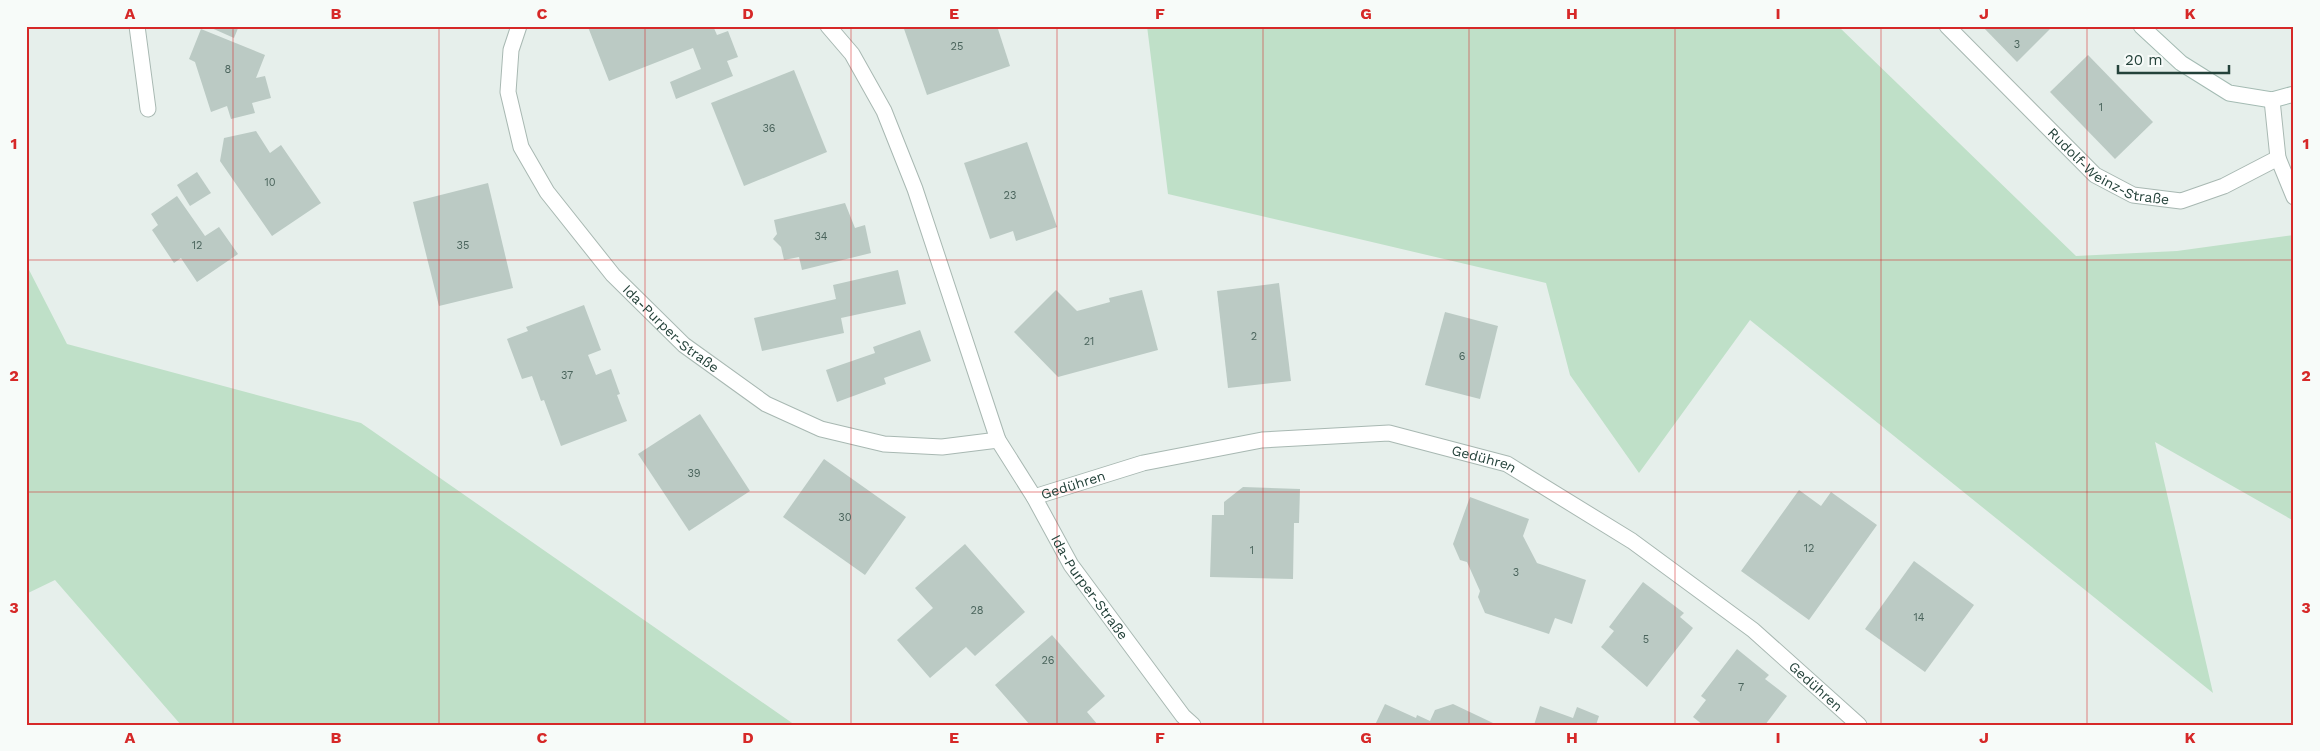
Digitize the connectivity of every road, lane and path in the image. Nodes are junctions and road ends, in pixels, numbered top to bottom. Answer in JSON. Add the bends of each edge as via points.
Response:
{"nodes":[{"id":1,"x":137,"y":26,"type":"edge"},
{"id":2,"x":519,"y":26,"type":"edge"},
{"id":3,"x":828,"y":26,"type":"edge"},
{"id":4,"x":1947,"y":26,"type":"edge"},
{"id":5,"x":2142,"y":26,"type":"edge"},
{"id":6,"x":2294,"y":94,"type":"edge"},
{"id":7,"x":2272,"y":100,"type":"junction"},
{"id":8,"x":148,"y":109,"type":"dead end"},
{"id":9,"x":2278,"y":158,"type":"junction"},
{"id":10,"x":2294,"y":197,"type":"edge"},
{"id":11,"x":998,"y":440,"type":"junction"},
{"id":12,"x":1034,"y":498,"type":"junction"},
{"id":13,"x":1193,"y":725,"type":"edge"},
{"id":14,"x":1859,"y":725,"type":"edge"}],
"edges":[{"from":1,"to":8,"type":"street"},
{"from":2,"to":11,"type":"street","name":"Ida-Purper-Straße","via":[[511,50],[508,92],[521,147],[547,192],[613,275],[684,345],[766,404],[821,429],[884,444],[942,447]]},
{"from":3,"to":11,"type":"street","name":"Ida-Purper-Straße","via":[[852,54],[884,112],[915,189]]},
{"from":4,"to":9,"type":"street","name":"Rudolf-Weinz-Straße","via":[[2095,174],[2133,195],[2181,201],[2224,186]]},
{"from":5,"to":7,"type":"street","via":[[2181,63],[2229,93]]},
{"from":6,"to":7,"type":"street"},
{"from":7,"to":9,"type":"street"},
{"from":9,"to":10,"type":"street"},
{"from":11,"to":12,"type":"street","name":"Ida-Purper-Straße"},
{"from":12,"to":13,"type":"street","name":"Ida-Purper-Straße","via":[[1071,565]]},
{"from":12,"to":14,"type":"street","name":"Gedühren","via":[[1143,463],[1262,440],[1389,433],[1507,464],[1632,541],[1752,630]]}]}
